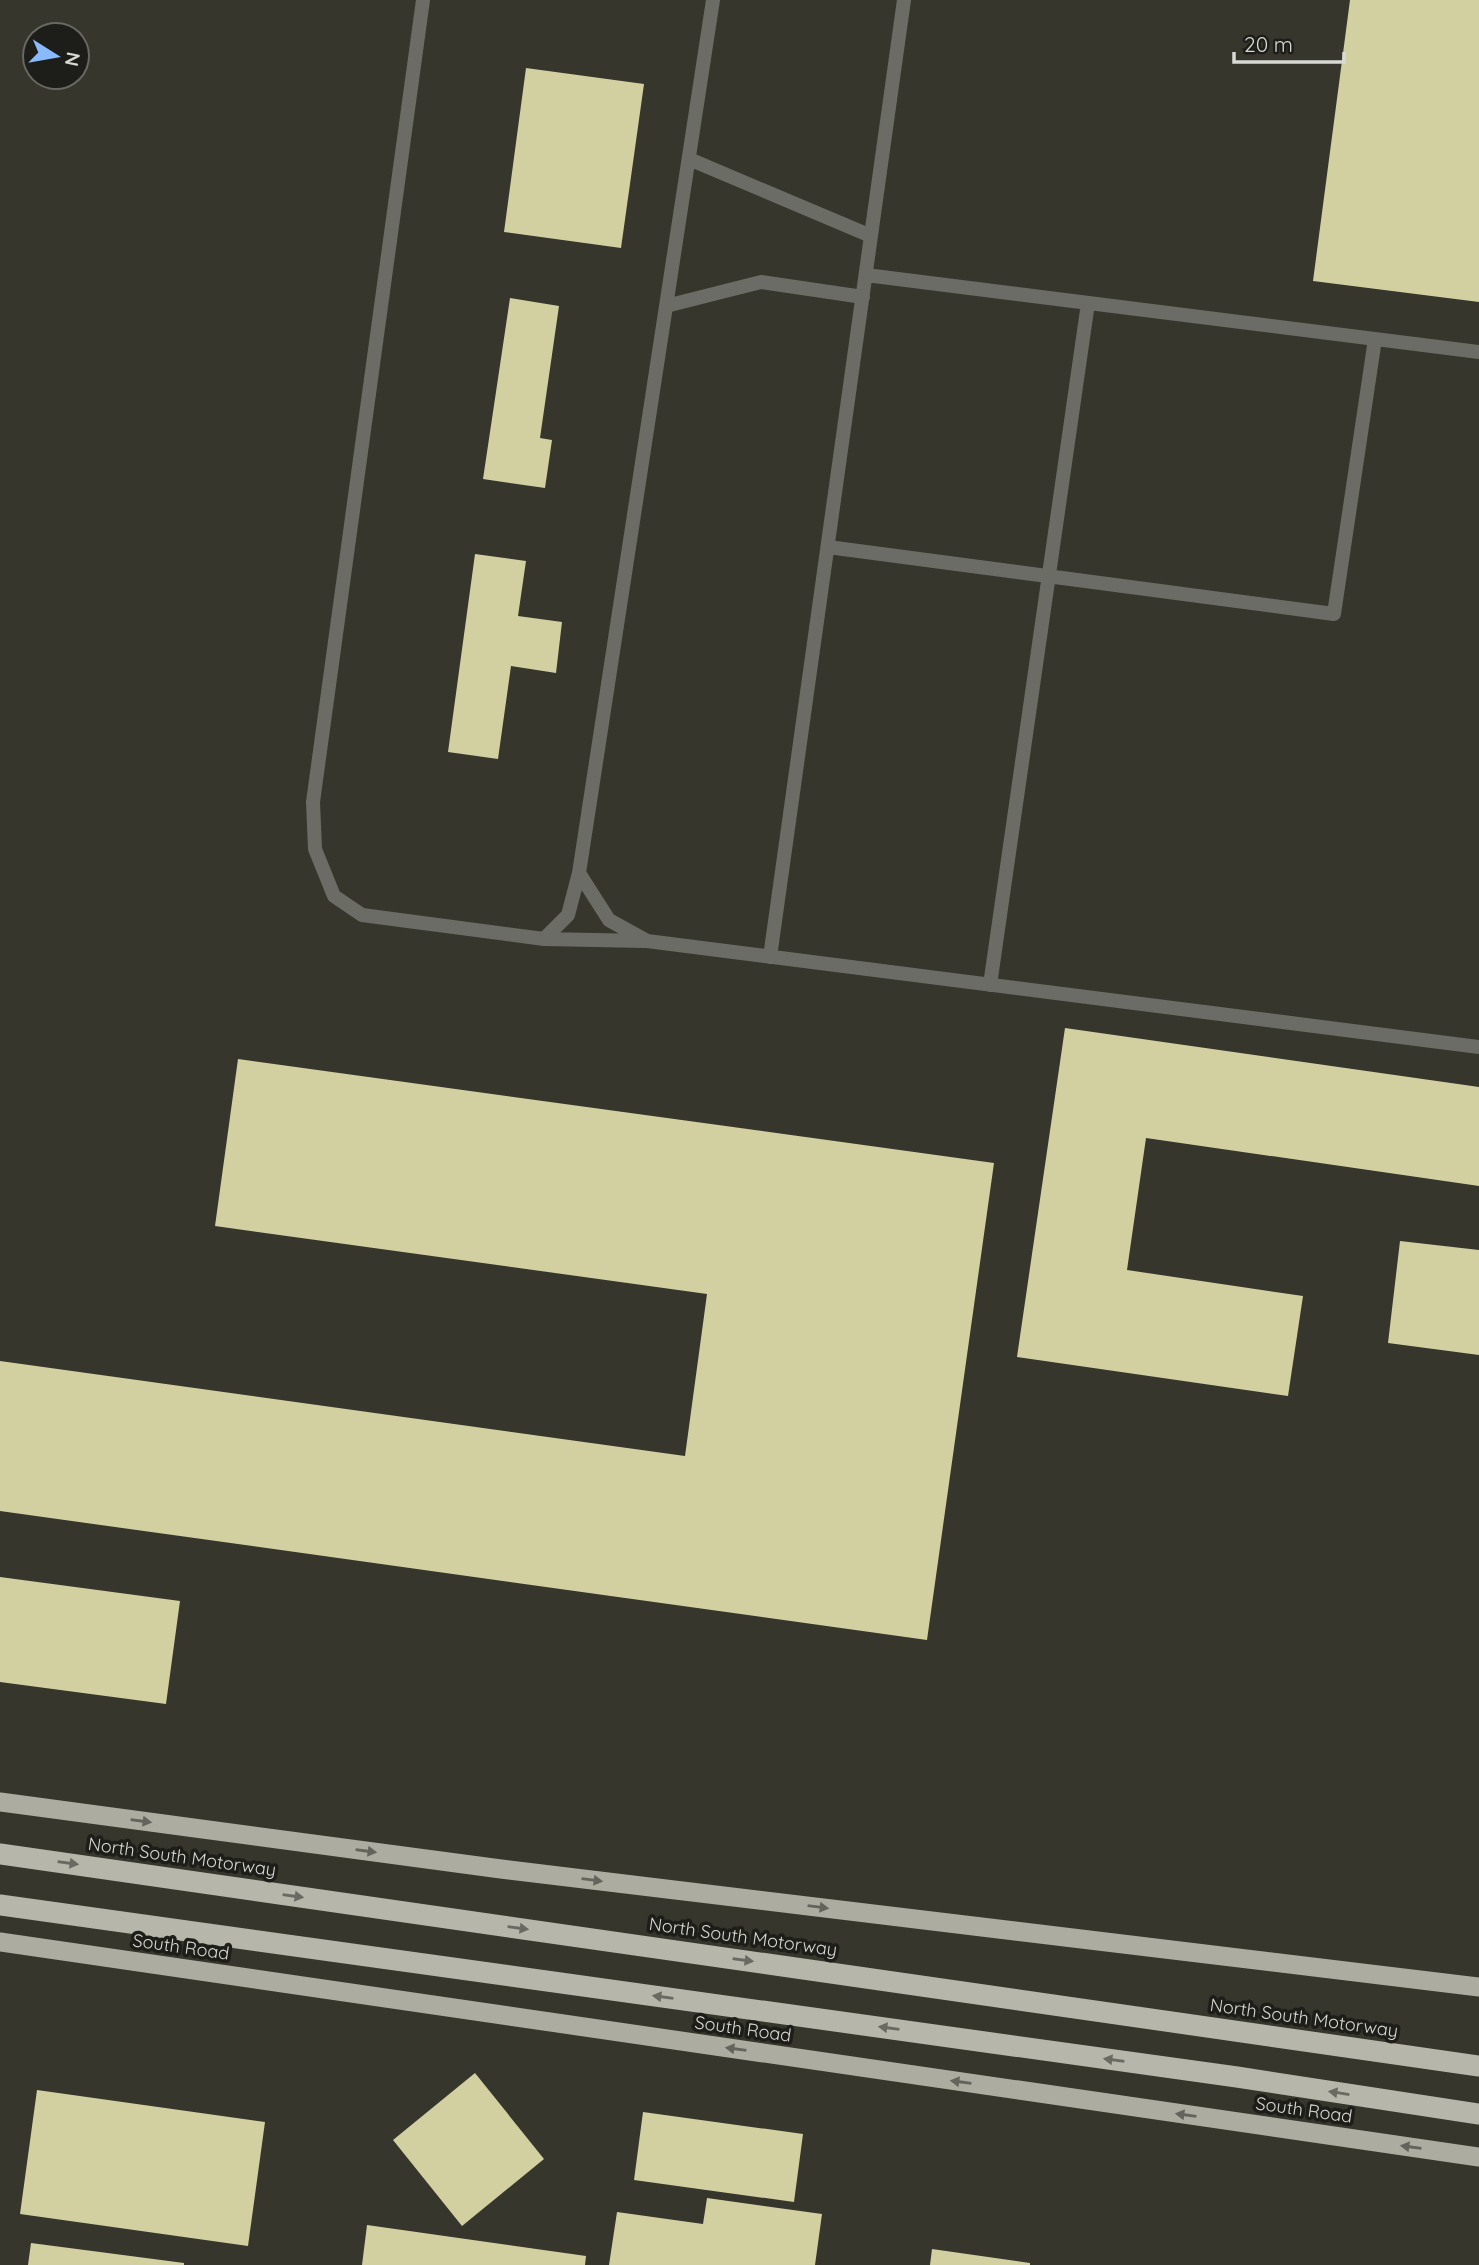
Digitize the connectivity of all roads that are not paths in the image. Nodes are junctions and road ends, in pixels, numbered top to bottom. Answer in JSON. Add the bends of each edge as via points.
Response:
{"nodes":[{"id":1,"x":423,"y":0,"type":"edge"},
{"id":2,"x":713,"y":0,"type":"edge"},
{"id":3,"x":904,"y":0,"type":"edge"},
{"id":4,"x":689,"y":159,"type":"junction"},
{"id":5,"x":871,"y":236,"type":"junction"},
{"id":6,"x":866,"y":275,"type":"junction"},
{"id":7,"x":863,"y":297,"type":"junction"},
{"id":8,"x":1088,"y":303,"type":"junction"},
{"id":9,"x":666,"y":306,"type":"junction"},
{"id":10,"x":1375,"y":339,"type":"junction"},
{"id":11,"x":1479,"y":352,"type":"edge"},
{"id":12,"x":828,"y":547,"type":"junction"},
{"id":13,"x":1049,"y":577,"type":"junction"},
{"id":14,"x":579,"y":873,"type":"junction"},
{"id":15,"x":544,"y":939,"type":"junction"},
{"id":16,"x":647,"y":941,"type":"junction"},
{"id":17,"x":770,"y":957,"type":"junction"},
{"id":18,"x":990,"y":985,"type":"junction"},
{"id":19,"x":1479,"y":1048,"type":"edge"},
{"id":20,"x":0,"y":1802,"type":"edge"},
{"id":21,"x":0,"y":1854,"type":"edge"},
{"id":22,"x":0,"y":1905,"type":"edge"},
{"id":23,"x":0,"y":1942,"type":"edge"},
{"id":24,"x":1479,"y":1987,"type":"edge"},
{"id":25,"x":1479,"y":2066,"type":"edge"},
{"id":26,"x":1479,"y":2114,"type":"edge"},
{"id":27,"x":1479,"y":2157,"type":"edge"}],
"edges":[{"from":1,"to":15,"type":"lane","via":[[314,788],[315,849],[334,896],[362,915]]},
{"from":2,"to":4,"type":"lane"},
{"from":3,"to":5,"type":"lane"},
{"from":4,"to":5,"type":"lane"},
{"from":4,"to":9,"type":"lane"},
{"from":5,"to":6,"type":"lane"},
{"from":6,"to":7,"type":"lane"},
{"from":6,"to":8,"type":"lane"},
{"from":7,"to":9,"type":"lane","via":[[761,282]]},
{"from":7,"to":12,"type":"lane"},
{"from":8,"to":10,"type":"lane"},
{"from":8,"to":13,"type":"lane"},
{"from":9,"to":14,"type":"lane"},
{"from":10,"to":11,"type":"lane"},
{"from":10,"to":13,"type":"lane","via":[[1334,614]]},
{"from":12,"to":13,"type":"lane"},
{"from":12,"to":17,"type":"lane"},
{"from":13,"to":18,"type":"lane"},
{"from":14,"to":15,"type":"lane","via":[[568,915]]},
{"from":14,"to":16,"type":"lane","via":[[608,920]]},
{"from":15,"to":16,"type":"lane"},
{"from":16,"to":17,"type":"lane"},
{"from":17,"to":18,"type":"lane"},
{"from":18,"to":19,"type":"lane"},
{"from":20,"to":24,"type":"highway","one_way":true,"via":[[501,1869]]},
{"from":21,"to":25,"type":"highway","name":"North South Motorway","one_way":true},
{"from":26,"to":22,"type":"highway","one_way":true},
{"from":27,"to":23,"type":"highway","name":"South Road","one_way":true}]}
